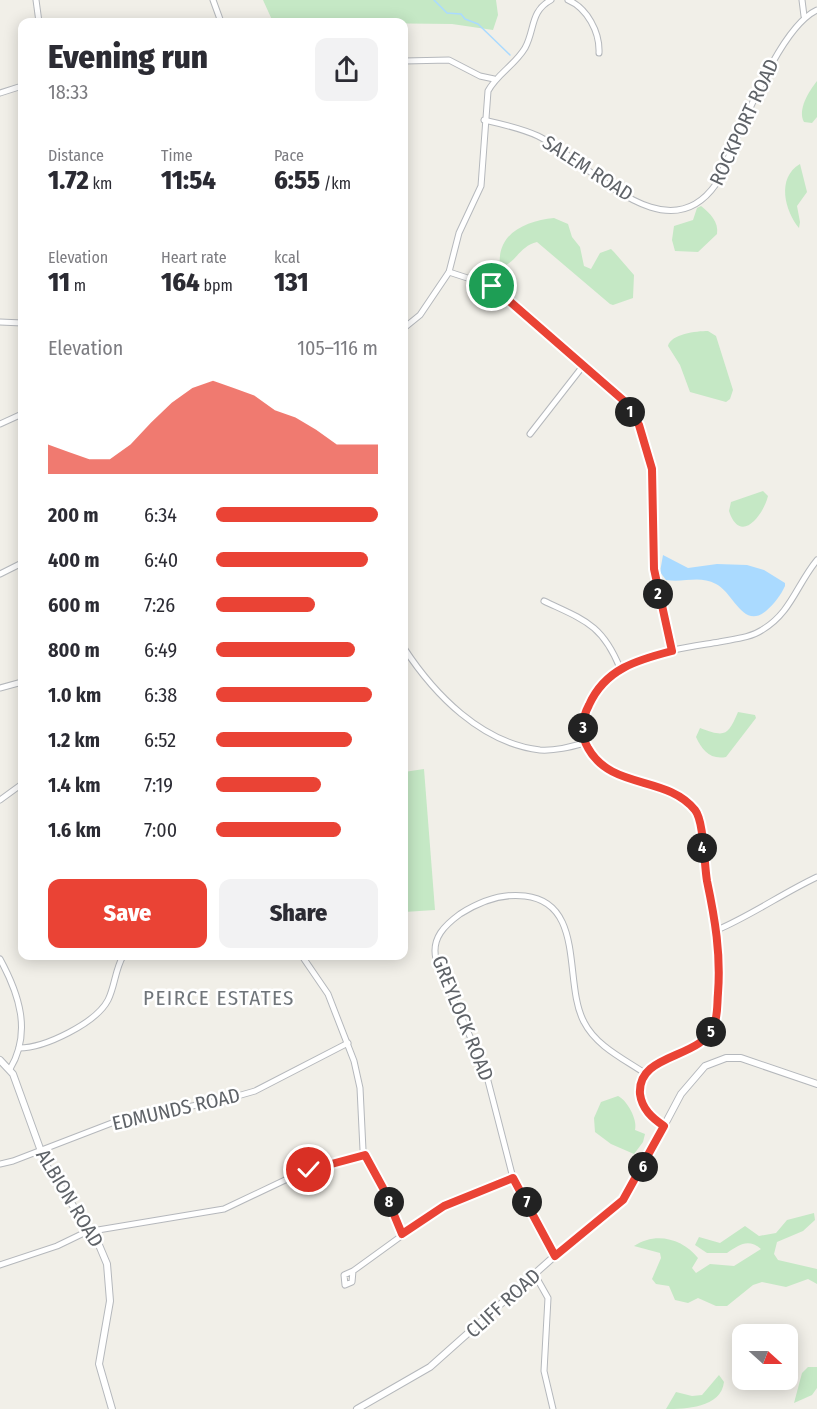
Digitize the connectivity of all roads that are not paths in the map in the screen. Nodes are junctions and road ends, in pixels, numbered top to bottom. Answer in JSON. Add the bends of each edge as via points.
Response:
{"nodes":[{"id":1,"x":36,"y":0,"type":"edge"},
{"id":2,"x":213,"y":0,"type":"edge"},
{"id":3,"x":551,"y":0,"type":"edge"},
{"id":4,"x":568,"y":0,"type":"edge"},
{"id":5,"x":802,"y":0,"type":"edge"},
{"id":6,"x":817,"y":10,"type":"edge"},
{"id":7,"x":804,"y":16,"type":"junction"},
{"id":8,"x":38,"y":18,"type":"edge"},
{"id":9,"x":220,"y":18,"type":"edge"},
{"id":10,"x":599,"y":53,"type":"dead end"},
{"id":11,"x":408,"y":61,"type":"edge"},
{"id":12,"x":494,"y":80,"type":"junction"},
{"id":13,"x":18,"y":87,"type":"edge"},
{"id":14,"x":0,"y":93,"type":"edge"},
{"id":15,"x":484,"y":120,"type":"junction"},
{"id":16,"x":657,"y":207,"type":"joint"},
{"id":17,"x":449,"y":272,"type":"junction"},
{"id":18,"x":0,"y":322,"type":"edge"},
{"id":19,"x":18,"y":323,"type":"edge"},
{"id":20,"x":408,"y":325,"type":"edge"},
{"id":21,"x":583,"y":366,"type":"junction"},
{"id":22,"x":18,"y":416,"type":"edge"},
{"id":23,"x":0,"y":424,"type":"edge"},
{"id":24,"x":530,"y":434,"type":"dead end"},
{"id":25,"x":817,"y":560,"type":"edge"},
{"id":26,"x":18,"y":565,"type":"edge"},
{"id":27,"x":0,"y":574,"type":"edge"},
{"id":28,"x":544,"y":601,"type":"dead end"},
{"id":29,"x":672,"y":651,"type":"junction"},
{"id":30,"x":408,"y":654,"type":"edge"},
{"id":31,"x":620,"y":668,"type":"junction"},
{"id":32,"x":18,"y":683,"type":"edge"},
{"id":33,"x":0,"y":688,"type":"edge"},
{"id":34,"x":585,"y":743,"type":"junction"},
{"id":35,"x":18,"y":787,"type":"edge"},
{"id":36,"x":0,"y":800,"type":"edge"},
{"id":37,"x":817,"y":878,"type":"edge"},
{"id":38,"x":717,"y":930,"type":"junction"},
{"id":39,"x":0,"y":959,"type":"edge"},
{"id":40,"x":122,"y":960,"type":"edge"},
{"id":41,"x":304,"y":960,"type":"edge"},
{"id":42,"x":348,"y":1043,"type":"junction"},
{"id":43,"x":19,"y":1048,"type":"junction"},
{"id":44,"x":0,"y":1060,"type":"edge"},
{"id":45,"x":10,"y":1069,"type":"junction"},
{"id":46,"x":646,"y":1074,"type":"junction"},
{"id":47,"x":817,"y":1084,"type":"edge"},
{"id":48,"x":664,"y":1126,"type":"junction"},
{"id":49,"x":40,"y":1151,"type":"junction"},
{"id":50,"x":365,"y":1155,"type":"junction"},
{"id":51,"x":0,"y":1164,"type":"edge"},
{"id":52,"x":513,"y":1178,"type":"junction"},
{"id":53,"x":89,"y":1232,"type":"junction"},
{"id":54,"x":402,"y":1234,"type":"junction"},
{"id":55,"x":555,"y":1256,"type":"junction"},
{"id":56,"x":0,"y":1265,"type":"edge"},
{"id":57,"x":353,"y":1272,"type":"dead end"},
{"id":58,"x":535,"y":1275,"type":"junction"},
{"id":59,"x":112,"y":1409,"type":"edge"},
{"id":60,"x":357,"y":1409,"type":"edge"},
{"id":61,"x":553,"y":1409,"type":"edge"}],
"edges":[{"from":1,"to":8,"type":"street"},
{"from":2,"to":9,"type":"street"},
{"from":3,"to":12,"type":"street","via":[[534,16],[523,51]]},
{"from":4,"to":10,"type":"street","via":[[585,13],[594,28]]},
{"from":5,"to":7,"type":"street"},
{"from":6,"to":7,"type":"street","name":"ROCKPORT ROAD"},
{"from":7,"to":16,"type":"street","name":"ROCKPORT ROAD","via":[[776,52],[731,155],[707,197],[684,209]]},
{"from":11,"to":12,"type":"street","via":[[449,60]]},
{"from":12,"to":15,"type":"street","via":[[488,91]]},
{"from":13,"to":14,"type":"street"},
{"from":15,"to":16,"type":"street","name":"SALEM ROAD","via":[[538,136],[618,193]]},
{"from":15,"to":17,"type":"street","via":[[481,186],[459,233]]},
{"from":17,"to":20,"type":"street","via":[[420,315]]},
{"from":17,"to":21,"type":"street","via":[[492,286]]},
{"from":18,"to":19,"type":"street"},
{"from":21,"to":24,"type":"street"},
{"from":21,"to":29,"type":"street","via":[[623,400],[639,425],[648,450],[654,491],[654,569]]},
{"from":22,"to":23,"type":"street"},
{"from":25,"to":29,"type":"street","via":[[787,609],[762,631]]},
{"from":26,"to":27,"type":"street"},
{"from":28,"to":31,"type":"street","via":[[596,627],[612,648]]},
{"from":29,"to":31,"type":"street"},
{"from":30,"to":34,"type":"street","via":[[438,693],[480,726],[519,745],[541,750]]},
{"from":31,"to":34,"type":"street","via":[[604,680],[588,707],[583,726]]},
{"from":32,"to":33,"type":"street"},
{"from":34,"to":38,"type":"street","via":[[603,768],[674,794],[695,810]]},
{"from":35,"to":36,"type":"street"},
{"from":37,"to":38,"type":"street"},
{"from":38,"to":46,"type":"street","via":[[720,967],[711,1032],[699,1045],[657,1064]]},
{"from":39,"to":43,"type":"street","via":[[21,1012]]},
{"from":40,"to":43,"type":"street","via":[[110,998],[96,1016],[70,1032]]},
{"from":41,"to":42,"type":"street","via":[[327,991]]},
{"from":42,"to":49,"type":"street","name":"EDMUNDS ROAD","via":[[249,1093],[117,1121]]},
{"from":42,"to":50,"type":"street","via":[[358,1078]]},
{"from":43,"to":45,"type":"street"},
{"from":44,"to":45,"type":"street"},
{"from":45,"to":49,"type":"street","name":"ALBION ROAD"},
{"from":46,"to":48,"type":"street","via":[[640,1087],[642,1104]]},
{"from":46,"to":52,"type":"street","name":"GREYLOCK ROAD","via":[[603,1045],[584,1023],[576,1001],[567,930],[550,907],[528,896],[501,897],[475,906],[450,922],[438,937],[436,956],[486,1072]]},
{"from":47,"to":48,"type":"street","name":"CLIFF ROAD","via":[[749,1060],[726,1058],[709,1064],[694,1076]]},
{"from":48,"to":55,"type":"street","name":"CLIFF ROAD","via":[[623,1200]]},
{"from":49,"to":51,"type":"street","name":"EDMUNDS ROAD"},
{"from":49,"to":53,"type":"street","name":"ALBION ROAD"},
{"from":50,"to":53,"type":"street","via":[[302,1172],[220,1210]]},
{"from":50,"to":54,"type":"street"},
{"from":52,"to":54,"type":"street","via":[[444,1206]]},
{"from":52,"to":55,"type":"street","name":"GREYLOCK ROAD"},
{"from":53,"to":56,"type":"street"},
{"from":53,"to":59,"type":"street","name":"ALBION ROAD","via":[[102,1252],[110,1279],[99,1359]]},
{"from":54,"to":57,"type":"street"},
{"from":55,"to":58,"type":"street","name":"CLIFF ROAD"},
{"from":58,"to":60,"type":"street","name":"CLIFF ROAD","via":[[426,1370]]},
{"from":58,"to":61,"type":"street","via":[[548,1298],[544,1375]]}]}
